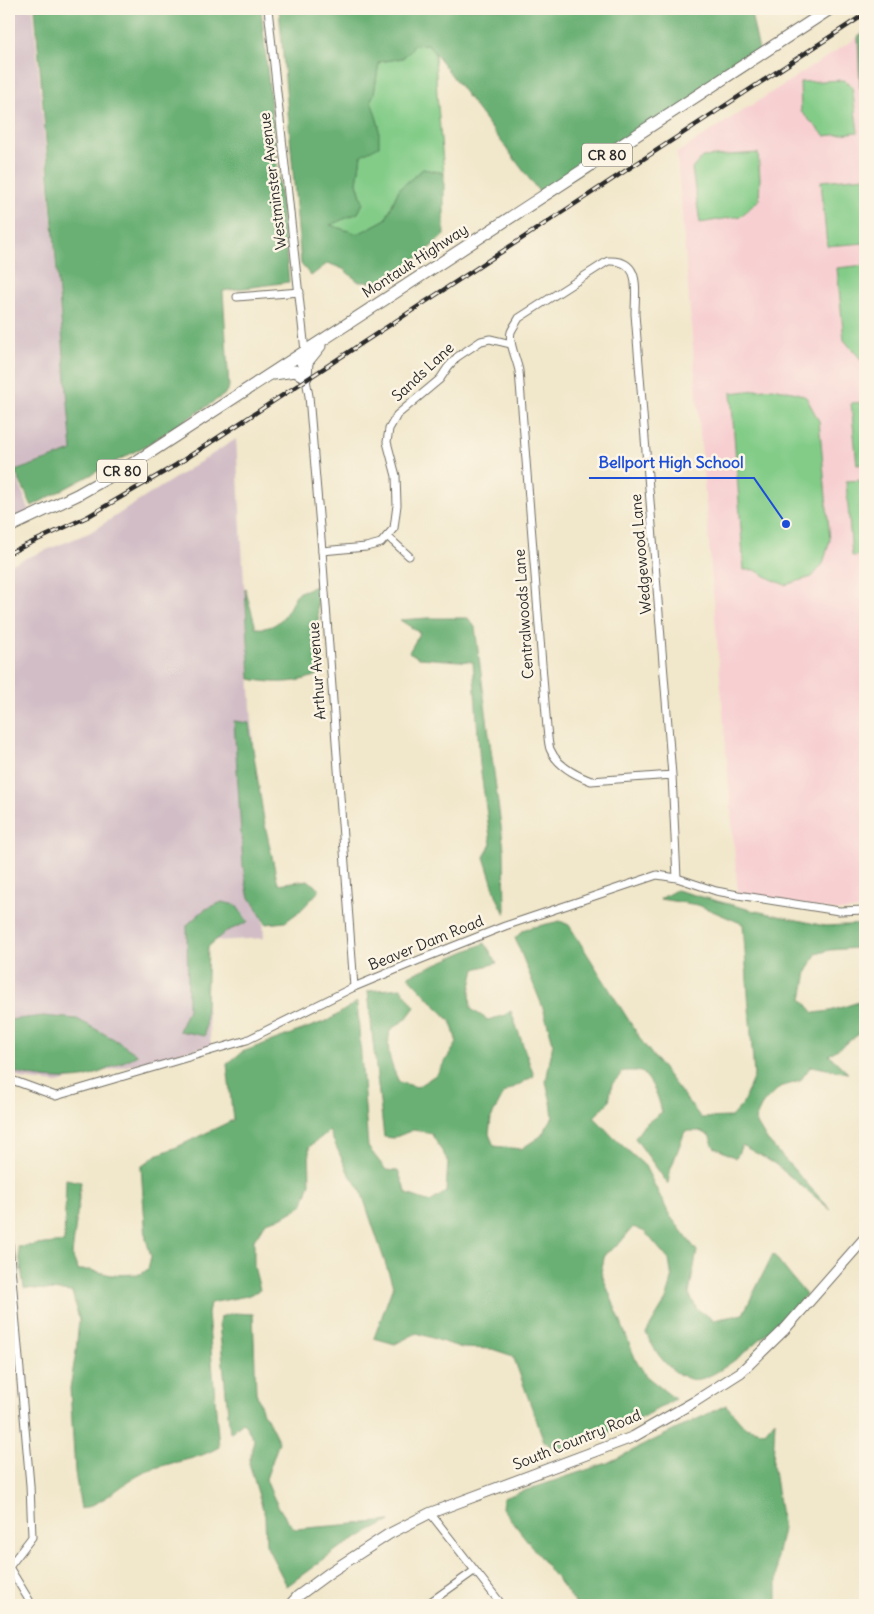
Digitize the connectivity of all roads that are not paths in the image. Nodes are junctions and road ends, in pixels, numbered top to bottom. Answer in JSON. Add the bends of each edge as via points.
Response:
{"nodes":[{"id":1,"x":268,"y":9,"type":"edge"},
{"id":2,"x":830,"y":9,"type":"edge"},
{"id":3,"x":300,"y":292,"type":"junction"},
{"id":4,"x":237,"y":297,"type":"dead end"},
{"id":5,"x":331,"y":334,"type":"junction"},
{"id":6,"x":511,"y":344,"type":"junction"},
{"id":7,"x":301,"y":353,"type":"junction"},
{"id":8,"x":267,"y":376,"type":"junction"},
{"id":9,"x":306,"y":377,"type":"junction"},
{"id":10,"x":9,"y":527,"type":"edge"},
{"id":11,"x":387,"y":536,"type":"junction"},
{"id":12,"x":322,"y":551,"type":"junction"},
{"id":13,"x":409,"y":556,"type":"dead end"},
{"id":14,"x":672,"y":775,"type":"junction"},
{"id":15,"x":677,"y":878,"type":"junction"},
{"id":16,"x":865,"y":910,"type":"edge"},
{"id":17,"x":354,"y":987,"type":"junction"},
{"id":18,"x":9,"y":1078,"type":"edge"},
{"id":19,"x":865,"y":1238,"type":"edge"},
{"id":20,"x":9,"y":1244,"type":"edge"},
{"id":21,"x":9,"y":1250,"type":"edge"},
{"id":22,"x":430,"y":1513,"type":"junction"},
{"id":23,"x":9,"y":1567,"type":"edge"},
{"id":24,"x":474,"y":1570,"type":"junction"},
{"id":25,"x":32,"y":1605,"type":"edge"},
{"id":26,"x":290,"y":1605,"type":"edge"},
{"id":27,"x":426,"y":1605,"type":"edge"},
{"id":28,"x":502,"y":1605,"type":"edge"}],
"edges":[{"from":1,"to":3,"type":"street","name":"Westminster Avenue"},
{"from":2,"to":5,"type":"main road","name":"Montauk Highway","number":"CR 80"},
{"from":3,"to":4,"type":"street"},
{"from":3,"to":7,"type":"street","name":"Westminster Avenue"},
{"from":5,"to":7,"type":"main road","name":"Montauk Highway","number":"CR 80"},
{"from":5,"to":9,"type":"main road","via":[[309,359]]},
{"from":6,"to":11,"type":"street","name":"Sands Lane","via":[[490,339],[481,341],[457,357],[440,379],[397,415],[389,429],[387,442],[396,476],[397,504],[394,528]]},
{"from":6,"to":14,"type":"street","name":"Centralwoods Lane","via":[[519,371],[550,748],[568,770],[591,781]]},
{"from":6,"to":14,"type":"street","name":"Wedgewood Lane","via":[[511,333],[519,318],[608,262],[618,261],[632,268]]},
{"from":7,"to":8,"type":"main road","name":"Montauk Highway","number":"CR 80"},
{"from":7,"to":9,"type":"street","name":"Arthur Avenue"},
{"from":8,"to":9,"type":"main road","via":[[292,371]]},
{"from":8,"to":10,"type":"main road","name":"Montauk Highway","number":"CR 80","via":[[123,470]]},
{"from":9,"to":12,"type":"street","name":"Arthur Avenue"},
{"from":11,"to":12,"type":"street","via":[[381,543],[366,547]]},
{"from":11,"to":13,"type":"street"},
{"from":12,"to":17,"type":"street","name":"Arthur Avenue"},
{"from":14,"to":15,"type":"street","name":"Wedgewood Lane"},
{"from":15,"to":16,"type":"street","name":"Beaver Dam Road","via":[[738,895],[839,911]]},
{"from":15,"to":17,"type":"street","name":"Beaver Dam Road","via":[[657,875],[514,923]]},
{"from":17,"to":18,"type":"street","name":"Beaver Dam Road","via":[[247,1040],[56,1096]]},
{"from":19,"to":22,"type":"main road","name":"South Country Road","via":[[784,1330],[741,1372],[694,1402],[633,1437]]},
{"from":20,"to":21,"type":"street"},
{"from":21,"to":23,"type":"street","via":[[32,1538]]},
{"from":22,"to":24,"type":"street"},
{"from":22,"to":26,"type":"main road","name":"South Country Road","via":[[332,1570]]},
{"from":23,"to":25,"type":"street"},
{"from":24,"to":27,"type":"street"},
{"from":24,"to":28,"type":"street"}]}
